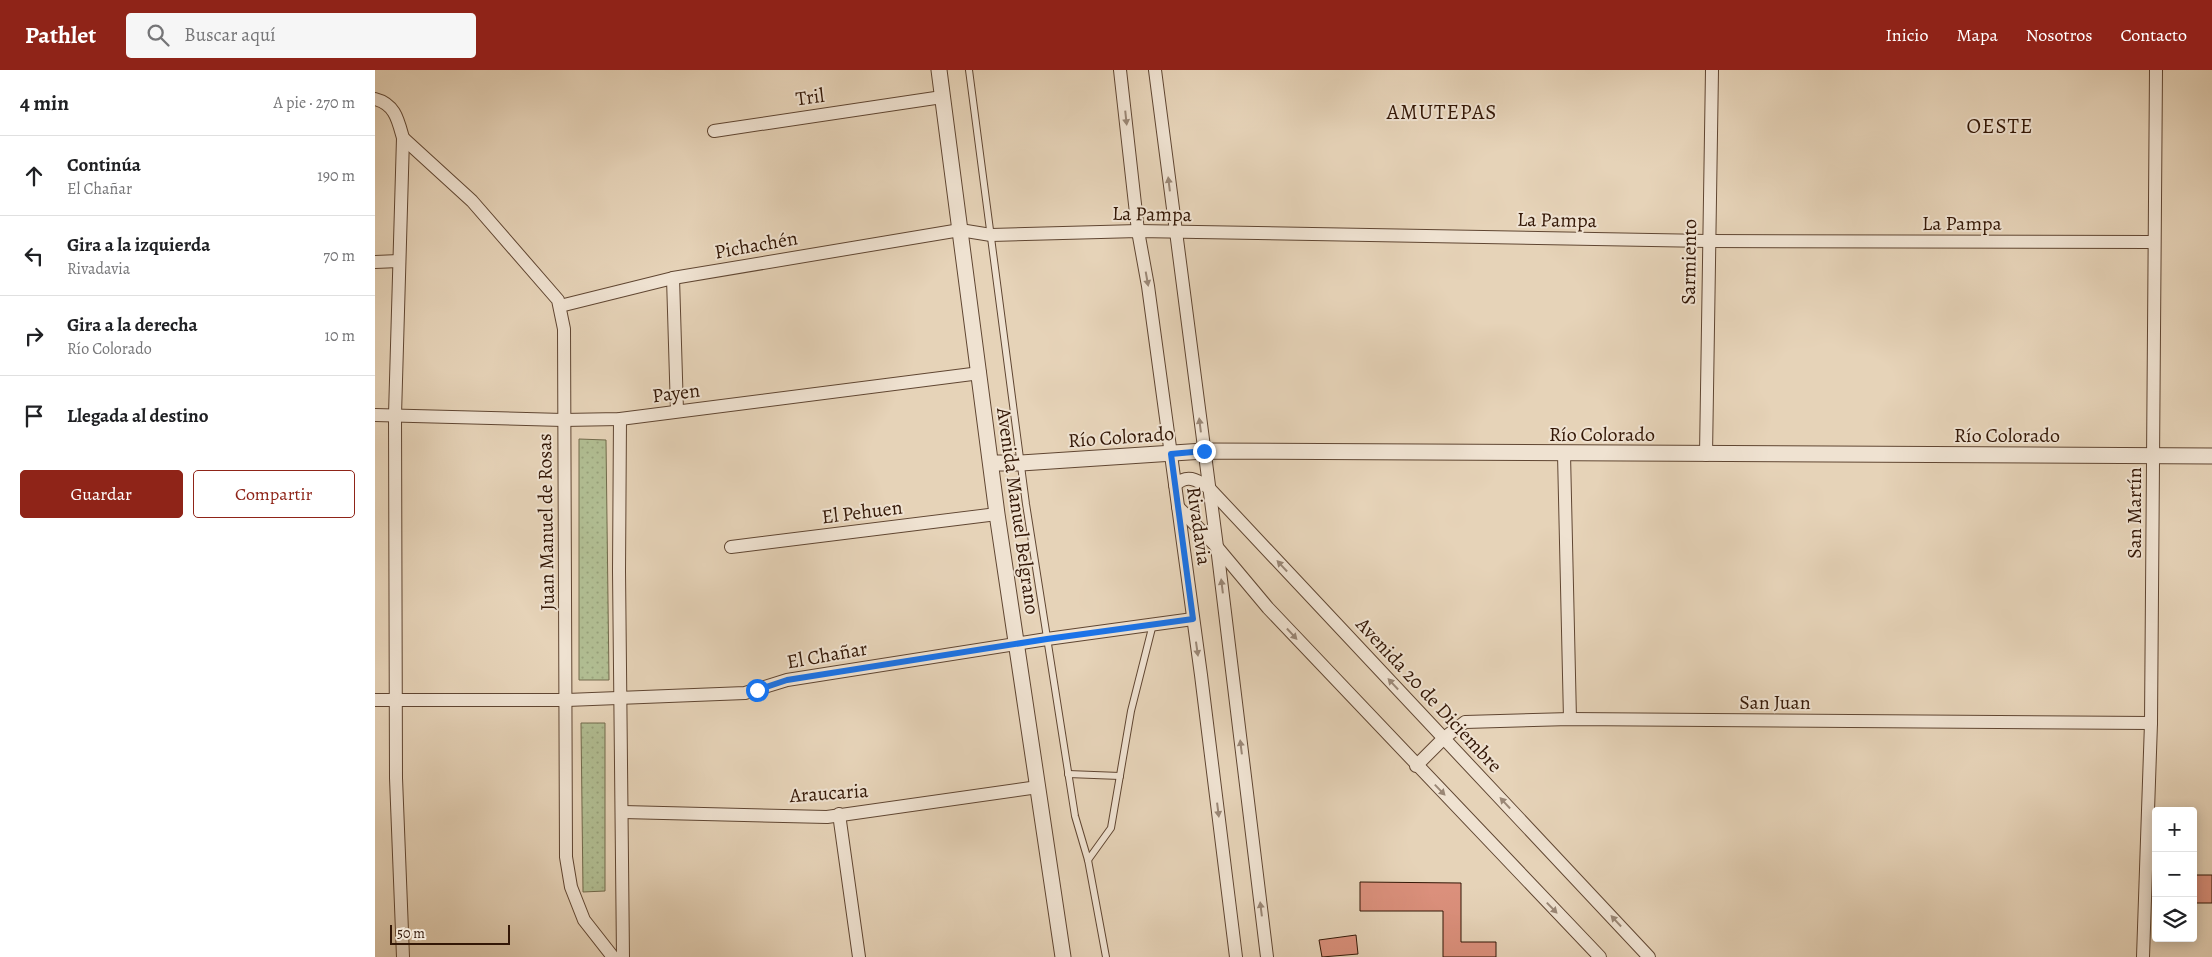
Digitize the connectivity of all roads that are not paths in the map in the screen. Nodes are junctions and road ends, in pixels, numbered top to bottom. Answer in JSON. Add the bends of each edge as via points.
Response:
{"nodes":[{"id":1,"x":939,"y":70,"type":"edge"},
{"id":2,"x":969,"y":70,"type":"edge"},
{"id":3,"x":1120,"y":70,"type":"edge"},
{"id":4,"x":1155,"y":70,"type":"edge"},
{"id":5,"x":1711,"y":70,"type":"edge"},
{"id":6,"x":2156,"y":70,"type":"edge"},
{"id":7,"x":942,"y":97,"type":"junction"},
{"id":8,"x":375,"y":99,"type":"edge"},
{"id":9,"x":714,"y":131,"type":"dead end"},
{"id":10,"x":403,"y":138,"type":"junction"},
{"id":11,"x":960,"y":230,"type":"junction"},
{"id":12,"x":1138,"y":231,"type":"junction"},
{"id":13,"x":1175,"y":232,"type":"junction"},
{"id":14,"x":991,"y":235,"type":"junction"},
{"id":15,"x":1708,"y":241,"type":"junction"},
{"id":16,"x":2154,"y":242,"type":"junction"},
{"id":17,"x":399,"y":261,"type":"junction"},
{"id":18,"x":375,"y":262,"type":"edge"},
{"id":19,"x":673,"y":278,"type":"junction"},
{"id":20,"x":560,"y":306,"type":"junction"},
{"id":21,"x":980,"y":372,"type":"junction"},
{"id":22,"x":677,"y":411,"type":"junction"},
{"id":23,"x":375,"y":415,"type":"edge"},
{"id":24,"x":395,"y":415,"type":"junction"},
{"id":25,"x":620,"y":418,"type":"junction"},
{"id":26,"x":563,"y":420,"type":"junction"},
{"id":27,"x":1204,"y":451,"type":"junction"},
{"id":28,"x":1171,"y":454,"type":"junction"},
{"id":29,"x":1563,"y":454,"type":"junction"},
{"id":30,"x":1706,"y":455,"type":"junction"},
{"id":31,"x":2153,"y":456,"type":"junction"},
{"id":32,"x":2212,"y":456,"type":"edge"},
{"id":33,"x":992,"y":463,"type":"junction"},
{"id":34,"x":1021,"y":463,"type":"junction"},
{"id":35,"x":1175,"y":485,"type":"junction"},
{"id":36,"x":1209,"y":488,"type":"junction"},
{"id":37,"x":1178,"y":507,"type":"junction"},
{"id":38,"x":997,"y":514,"type":"junction"},
{"id":39,"x":731,"y":547,"type":"dead end"},
{"id":40,"x":1217,"y":547,"type":"junction"},
{"id":41,"x":1193,"y":619,"type":"junction"},
{"id":42,"x":1153,"y":624,"type":"junction"},
{"id":43,"x":1047,"y":639,"type":"junction"},
{"id":44,"x":1016,"y":644,"type":"junction"},
{"id":45,"x":620,"y":698,"type":"junction"},
{"id":46,"x":375,"y":700,"type":"edge"},
{"id":47,"x":397,"y":700,"type":"junction"},
{"id":48,"x":567,"y":700,"type":"junction"},
{"id":49,"x":1570,"y":719,"type":"junction"},
{"id":50,"x":2151,"y":723,"type":"junction"},
{"id":51,"x":1444,"y":738,"type":"junction"},
{"id":52,"x":1416,"y":766,"type":"junction"},
{"id":53,"x":1068,"y":774,"type":"junction"},
{"id":54,"x":1120,"y":776,"type":"junction"},
{"id":55,"x":1038,"y":787,"type":"junction"},
{"id":56,"x":623,"y":812,"type":"junction"},
{"id":57,"x":839,"y":814,"type":"junction"},
{"id":58,"x":1088,"y":860,"type":"junction"},
{"id":59,"x":403,"y":957,"type":"edge"},
{"id":60,"x":613,"y":957,"type":"edge"},
{"id":61,"x":623,"y":957,"type":"edge"},
{"id":62,"x":859,"y":957,"type":"edge"},
{"id":63,"x":1063,"y":957,"type":"edge"},
{"id":64,"x":1106,"y":957,"type":"edge"},
{"id":65,"x":1236,"y":957,"type":"edge"},
{"id":66,"x":1267,"y":957,"type":"edge"},
{"id":67,"x":1600,"y":957,"type":"edge"},
{"id":68,"x":1649,"y":957,"type":"edge"},
{"id":69,"x":2143,"y":957,"type":"edge"}],
"edges":[{"from":1,"to":7,"type":"street","name":"Avenida Manuel Belgrano"},
{"from":2,"to":14,"type":"lane"},
{"from":3,"to":12,"type":"street","name":"Rivadavia","one_way":true},
{"from":13,"to":4,"type":"street","name":"Rivadavia","one_way":true},
{"from":5,"to":15,"type":"street","name":"Sarmiento"},
{"from":6,"to":16,"type":"street","name":"San Martín"},
{"from":7,"to":9,"type":"street","name":"Tril"},
{"from":7,"to":11,"type":"street","name":"Avenida Manuel Belgrano"},
{"from":8,"to":10,"type":"street","via":[[385,102],[396,114]]},
{"from":10,"to":17,"type":"street"},
{"from":10,"to":20,"type":"street","name":"Juan Manuel de Rosas","via":[[472,201]]},
{"from":11,"to":14,"type":"street","name":"La Pampa"},
{"from":11,"to":19,"type":"street","name":"Pichachén"},
{"from":11,"to":21,"type":"street","name":"Avenida Manuel Belgrano"},
{"from":12,"to":13,"type":"street","name":"La Pampa"},
{"from":12,"to":14,"type":"street","name":"La Pampa"},
{"from":12,"to":28,"type":"street","name":"Rivadavia","one_way":true},
{"from":13,"to":15,"type":"street","name":"La Pampa"},
{"from":27,"to":13,"type":"street","name":"Rivadavia","one_way":true},
{"from":14,"to":34,"type":"lane"},
{"from":15,"to":16,"type":"street","name":"La Pampa"},
{"from":15,"to":30,"type":"street","name":"Sarmiento"},
{"from":16,"to":31,"type":"street","name":"San Martín"},
{"from":17,"to":18,"type":"street"},
{"from":17,"to":24,"type":"street"},
{"from":19,"to":20,"type":"street","name":"Pichachén"},
{"from":19,"to":22,"type":"street"},
{"from":20,"to":26,"type":"street","name":"Juan Manuel de Rosas","via":[[564,329]]},
{"from":21,"to":22,"type":"street","name":"Payen"},
{"from":21,"to":33,"type":"street","name":"Avenida Manuel Belgrano"},
{"from":22,"to":25,"type":"street","name":"Payen"},
{"from":23,"to":24,"type":"street","name":"Payen"},
{"from":24,"to":26,"type":"street","name":"Payen"},
{"from":24,"to":47,"type":"street"},
{"from":25,"to":26,"type":"street","name":"Payen"},
{"from":25,"to":45,"type":"street"},
{"from":26,"to":48,"type":"street","name":"Juan Manuel de Rosas"},
{"from":27,"to":28,"type":"street","name":"Río Colorado"},
{"from":27,"to":29,"type":"street","name":"Río Colorado"},
{"from":27,"to":36,"type":"street","name":"Rivadavia"},
{"from":28,"to":34,"type":"street","name":"Río Colorado"},
{"from":28,"to":35,"type":"street","name":"Rivadavia"},
{"from":29,"to":30,"type":"street","name":"Río Colorado"},
{"from":29,"to":49,"type":"street"},
{"from":30,"to":31,"type":"street","name":"Río Colorado"},
{"from":31,"to":32,"type":"street","name":"Río Colorado"},
{"from":31,"to":50,"type":"street","name":"San Martín"},
{"from":33,"to":34,"type":"street","name":"Río Colorado"},
{"from":33,"to":38,"type":"street","name":"Avenida Manuel Belgrano"},
{"from":34,"to":43,"type":"lane"},
{"from":35,"to":36,"type":"street","name":"Avenida 20 de Diciembre","via":[[1181,479],[1190,478]]},
{"from":35,"to":37,"type":"street","name":"Rivadavia"},
{"from":36,"to":40,"type":"street","name":"Rivadavia"},
{"from":51,"to":36,"type":"street","name":"Avenida 20 de Diciembre","one_way":true},
{"from":37,"to":40,"type":"street"},
{"from":37,"to":41,"type":"street","name":"Rivadavia"},
{"from":38,"to":39,"type":"street","name":"El Pehuen"},
{"from":38,"to":44,"type":"street","name":"Avenida Manuel Belgrano"},
{"from":40,"to":52,"type":"street","one_way":true,"via":[[1267,608]]},
{"from":66,"to":40,"type":"street","name":"Rivadavia","one_way":true},
{"from":41,"to":42,"type":"street","name":"El Chañar"},
{"from":41,"to":65,"type":"street","name":"Rivadavia","one_way":true},
{"from":42,"to":43,"type":"street","name":"El Chañar"},
{"from":42,"to":54,"type":"lane","via":[[1131,711]]},
{"from":43,"to":44,"type":"street","name":"El Chañar"},
{"from":43,"to":53,"type":"lane"},
{"from":44,"to":45,"type":"street","name":"El Chañar","via":[[787,680],[745,693]]},
{"from":44,"to":55,"type":"street","name":"Avenida Manuel Belgrano"},
{"from":45,"to":48,"type":"street","name":"El Chañar"},
{"from":45,"to":56,"type":"street"},
{"from":46,"to":47,"type":"street","name":"El Chañar"},
{"from":47,"to":48,"type":"street","name":"El Chañar"},
{"from":47,"to":59,"type":"street","via":[[396,778]]},
{"from":48,"to":60,"type":"street","name":"Juan Manuel de Rosas","via":[[566,858],[571,887],[584,920]]},
{"from":49,"to":50,"type":"street","name":"San Juan"},
{"from":49,"to":51,"type":"street","name":"San Juan","via":[[1465,722]]},
{"from":50,"to":69,"type":"street","name":"San Martín"},
{"from":51,"to":52,"type":"street","name":"San Juan"},
{"from":68,"to":51,"type":"street","name":"Avenida 20 de Diciembre","one_way":true},
{"from":52,"to":67,"type":"street","one_way":true},
{"from":53,"to":54,"type":"lane"},
{"from":53,"to":58,"type":"lane","via":[[1075,816]]},
{"from":54,"to":58,"type":"lane","via":[[1111,828]]},
{"from":55,"to":57,"type":"street","name":"Araucaria"},
{"from":55,"to":63,"type":"street","name":"Avenida Manuel Belgrano"},
{"from":56,"to":57,"type":"street","name":"Araucaria","via":[[827,817]]},
{"from":56,"to":61,"type":"street"},
{"from":57,"to":62,"type":"street"},
{"from":58,"to":64,"type":"lane"}]}
